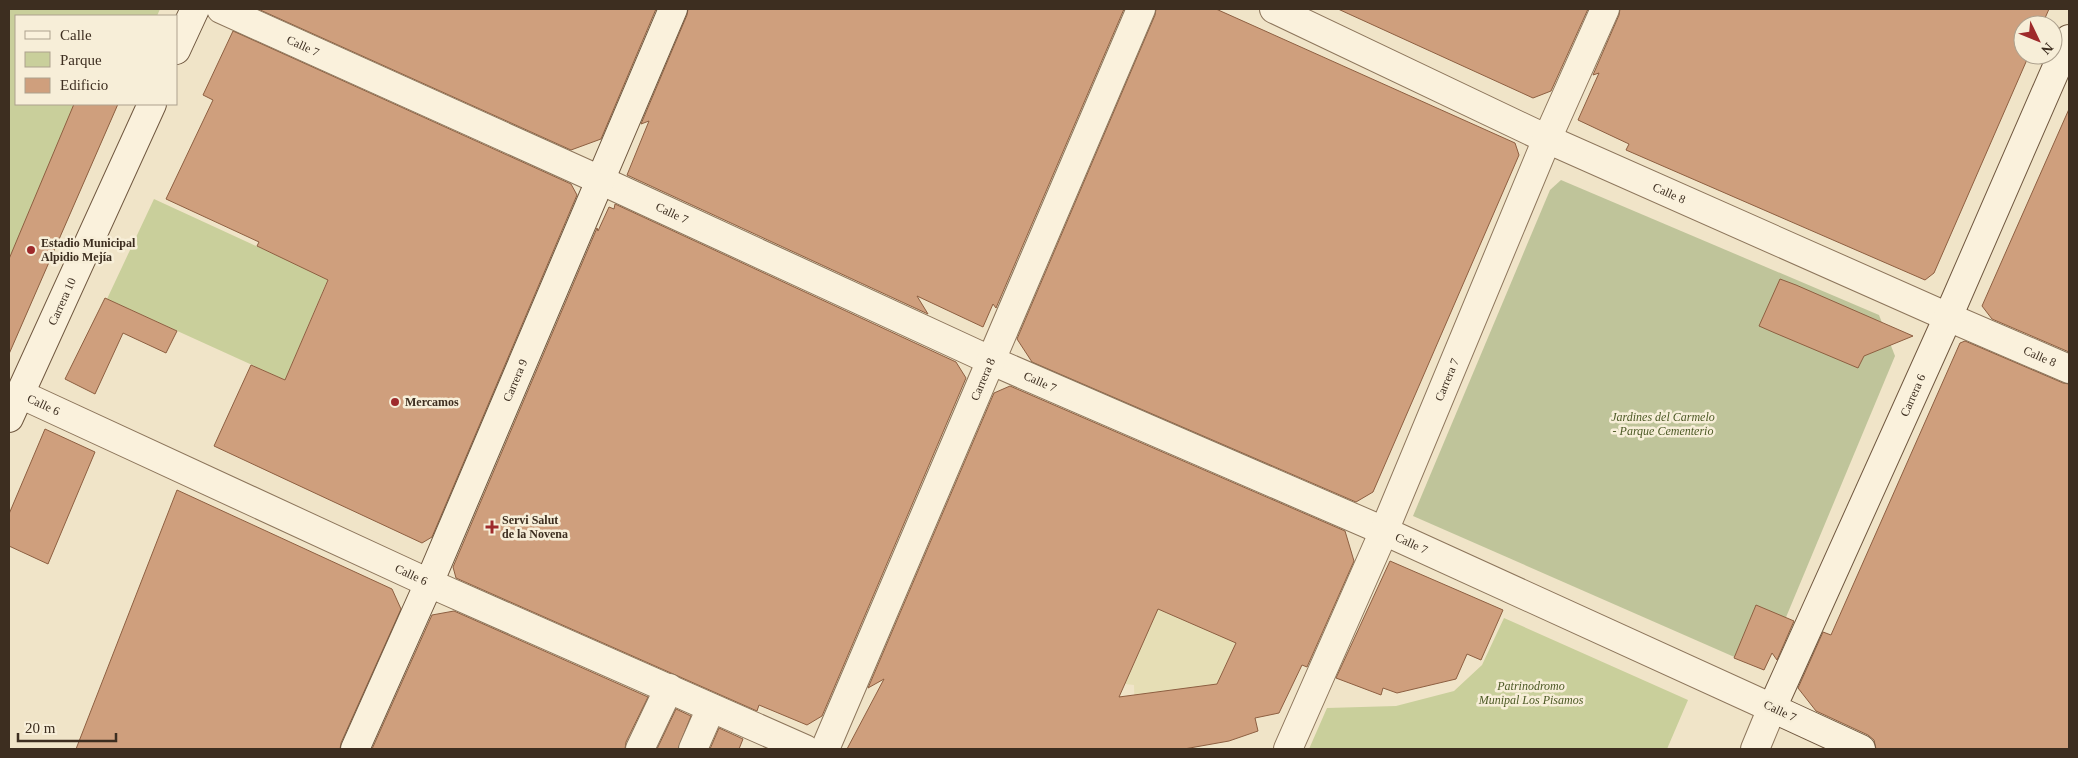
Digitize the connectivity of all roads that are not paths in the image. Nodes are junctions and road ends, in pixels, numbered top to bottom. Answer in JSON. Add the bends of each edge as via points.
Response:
{"nodes":[{"id":1,"x":195,"y":9,"type":"edge"},
{"id":2,"x":221,"y":9,"type":"edge"},
{"id":3,"x":673,"y":9,"type":"edge"},
{"id":4,"x":1141,"y":9,"type":"edge"},
{"id":5,"x":1274,"y":9,"type":"edge"},
{"id":6,"x":1605,"y":9,"type":"edge"},
{"id":7,"x":2069,"y":39,"type":"edge"},
{"id":8,"x":178,"y":46,"type":"edge"},
{"id":9,"x":152,"y":105,"type":"edge"},
{"id":10,"x":1547,"y":139,"type":"junction"},
{"id":11,"x":600,"y":180,"type":"junction"},
{"id":12,"x":1948,"y":318,"type":"junction"},
{"id":13,"x":992,"y":361,"type":"junction"},
{"id":14,"x":2069,"y":369,"type":"edge"},
{"id":15,"x":14,"y":406,"type":"edge"},
{"id":16,"x":1384,"y":531,"type":"junction"},
{"id":17,"x":429,"y":583,"type":"junction"},
{"id":18,"x":669,"y":688,"type":"junction"},
{"id":19,"x":712,"y":708,"type":"junction"},
{"id":20,"x":1772,"y":708,"type":"junction"},
{"id":21,"x":355,"y":749,"type":"edge"},
{"id":22,"x":640,"y":749,"type":"edge"},
{"id":23,"x":693,"y":749,"type":"edge"},
{"id":24,"x":805,"y":749,"type":"edge"},
{"id":25,"x":825,"y":749,"type":"edge"},
{"id":26,"x":1288,"y":749,"type":"edge"},
{"id":27,"x":1755,"y":749,"type":"edge"},
{"id":28,"x":1861,"y":749,"type":"edge"}],
"edges":[{"from":1,"to":8,"type":"street"},
{"from":2,"to":11,"type":"street","name":"Calle 7"},
{"from":3,"to":11,"type":"street","name":"Carrera 9"},
{"from":4,"to":13,"type":"street","name":"Carrera 8"},
{"from":5,"to":10,"type":"street","name":"Calle 8"},
{"from":6,"to":10,"type":"street","name":"Carrera 7"},
{"from":7,"to":12,"type":"street","name":"Carrera 6"},
{"from":9,"to":15,"type":"street","name":"Carrera 10"},
{"from":10,"to":12,"type":"street","name":"Calle 8"},
{"from":10,"to":16,"type":"street","name":"Carrera 7"},
{"from":11,"to":13,"type":"street","name":"Calle 7"},
{"from":11,"to":17,"type":"street","name":"Carrera 9"},
{"from":12,"to":14,"type":"street","name":"Calle 8"},
{"from":12,"to":20,"type":"street","name":"Carrera 6"},
{"from":13,"to":16,"type":"street","name":"Calle 7"},
{"from":13,"to":25,"type":"street","name":"Carrera 8"},
{"from":15,"to":17,"type":"street","name":"Calle 6"},
{"from":16,"to":20,"type":"street","name":"Calle 7"},
{"from":16,"to":26,"type":"street","name":"Carrera 7"},
{"from":17,"to":18,"type":"street","name":"Calle 6"},
{"from":17,"to":21,"type":"street","name":"Carrera 9"},
{"from":18,"to":19,"type":"street","name":"Calle 6"},
{"from":18,"to":22,"type":"street"},
{"from":19,"to":23,"type":"street"},
{"from":19,"to":24,"type":"street","name":"Calle 6"},
{"from":20,"to":27,"type":"street","name":"Carrera 6"},
{"from":20,"to":28,"type":"street","name":"Calle 7"}]}
